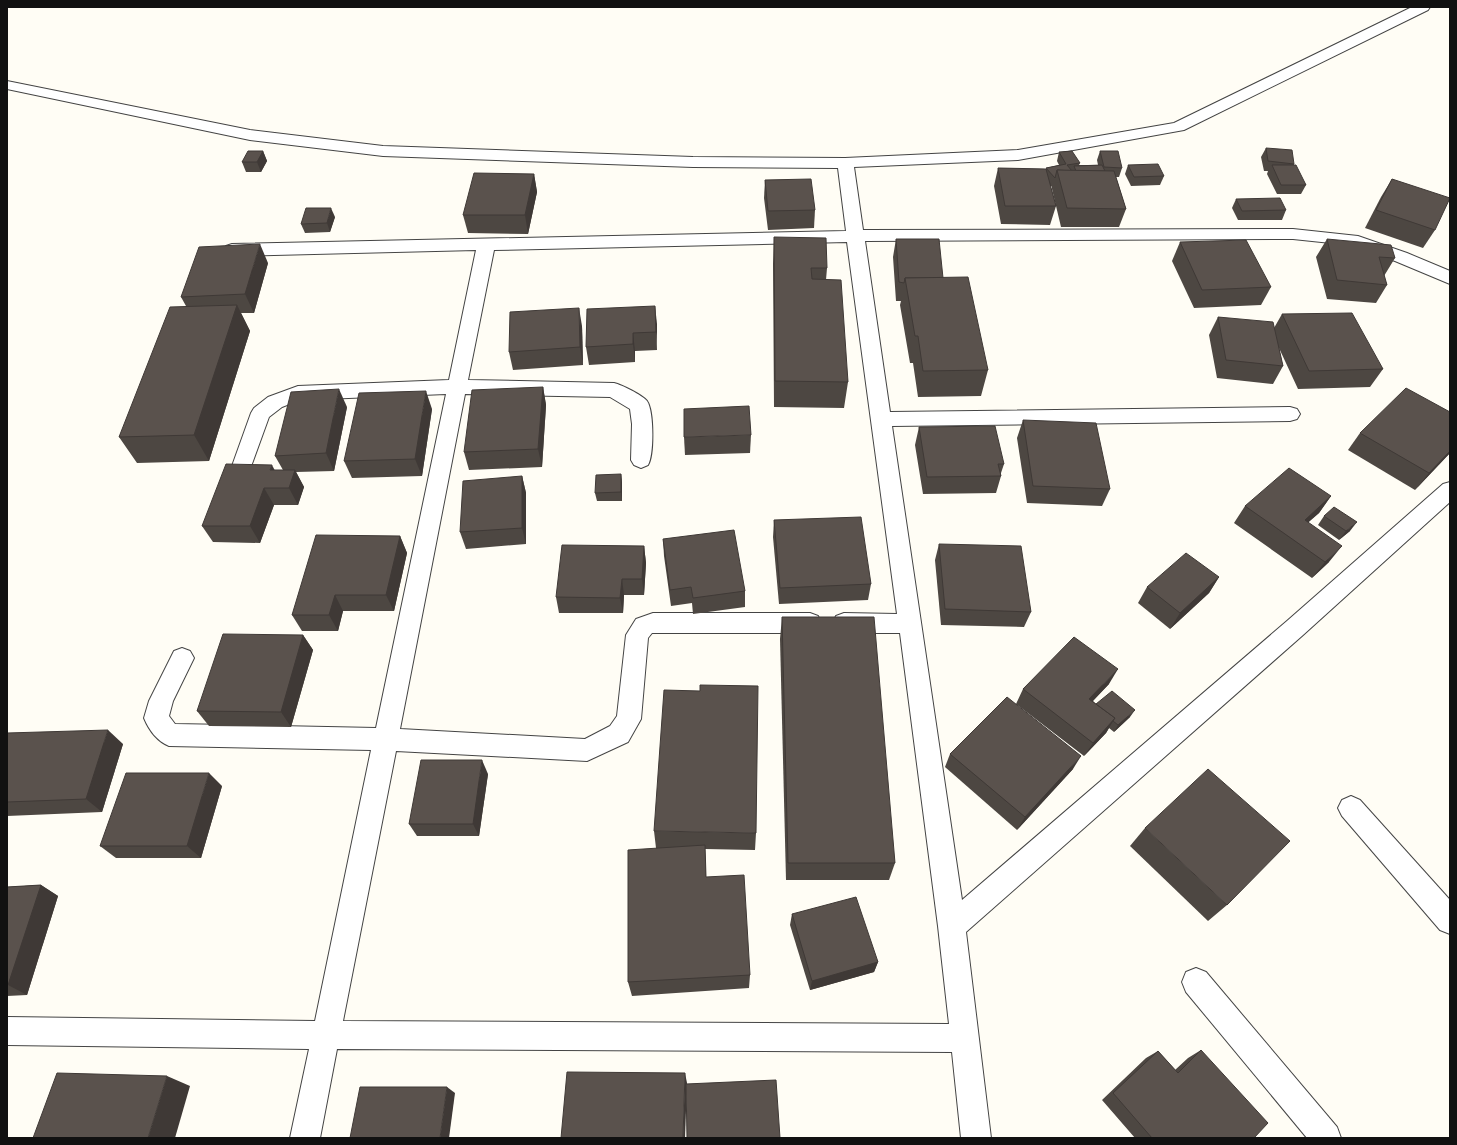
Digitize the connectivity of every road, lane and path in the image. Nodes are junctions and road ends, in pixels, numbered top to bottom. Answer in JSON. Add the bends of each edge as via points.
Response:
{"nodes":[{"id":1,"x":1423,"y":7,"type":"edge"},
{"id":2,"x":7,"y":85,"type":"edge"},
{"id":3,"x":845,"y":163,"type":"junction"},
{"id":4,"x":855,"y":236,"type":"junction"},
{"id":5,"x":486,"y":244,"type":"junction"},
{"id":6,"x":215,"y":250,"type":"edge"},
{"id":7,"x":1450,"y":278,"type":"edge"},
{"id":8,"x":457,"y":387,"type":"junction"},
{"id":9,"x":1290,"y":414,"type":"dead end"},
{"id":10,"x":880,"y":418,"type":"junction"},
{"id":11,"x":641,"y":460,"type":"dead end"},
{"id":12,"x":242,"y":466,"type":"edge"},
{"id":13,"x":1450,"y":490,"type":"edge"},
{"id":14,"x":909,"y":624,"type":"junction"},
{"id":15,"x":182,"y":658,"type":"dead end"},
{"id":16,"x":385,"y":739,"type":"junction"},
{"id":17,"x":1351,"y":808,"type":"dead end"},
{"id":18,"x":1450,"y":920,"type":"edge"},
{"id":19,"x":952,"y":926,"type":"junction"},
{"id":20,"x":1196,"y":982,"type":"dead end"},
{"id":21,"x":7,"y":1031,"type":"edge"},
{"id":22,"x":326,"y":1035,"type":"junction"},
{"id":23,"x":964,"y":1038,"type":"junction"},
{"id":24,"x":305,"y":1138,"type":"edge"},
{"id":25,"x":976,"y":1138,"type":"edge"},
{"id":26,"x":1326,"y":1138,"type":"edge"}],
"edges":[{"from":1,"to":3,"type":"street","via":[[1178,127],[1018,155]]},
{"from":2,"to":3,"type":"street","via":[[250,135],[382,151],[693,162]]},
{"from":3,"to":4,"type":"street"},
{"from":4,"to":5,"type":"street"},
{"from":4,"to":7,"type":"street","via":[[1293,234],[1352,240]]},
{"from":4,"to":10,"type":"street"},
{"from":5,"to":6,"type":"street"},
{"from":5,"to":8,"type":"street"},
{"from":8,"to":11,"type":"street","via":[[614,390],[639,405],[642,424]]},
{"from":8,"to":12,"type":"street","via":[[292,395],[275,402],[261,413]]},
{"from":8,"to":16,"type":"street"},
{"from":9,"to":10,"type":"street"},
{"from":10,"to":14,"type":"street"},
{"from":13,"to":19,"type":"street"},
{"from":14,"to":16,"type":"street","via":[[653,623],[644,626],[637,635],[630,718],[620,734],[587,750]]},
{"from":14,"to":19,"type":"street"},
{"from":15,"to":16,"type":"street","via":[[160,701],[156,718],[169,735]]},
{"from":16,"to":22,"type":"street"},
{"from":17,"to":18,"type":"street"},
{"from":19,"to":23,"type":"street"},
{"from":20,"to":26,"type":"street"},
{"from":21,"to":22,"type":"street"},
{"from":22,"to":23,"type":"street"},
{"from":22,"to":24,"type":"street"},
{"from":23,"to":25,"type":"street"}]}
